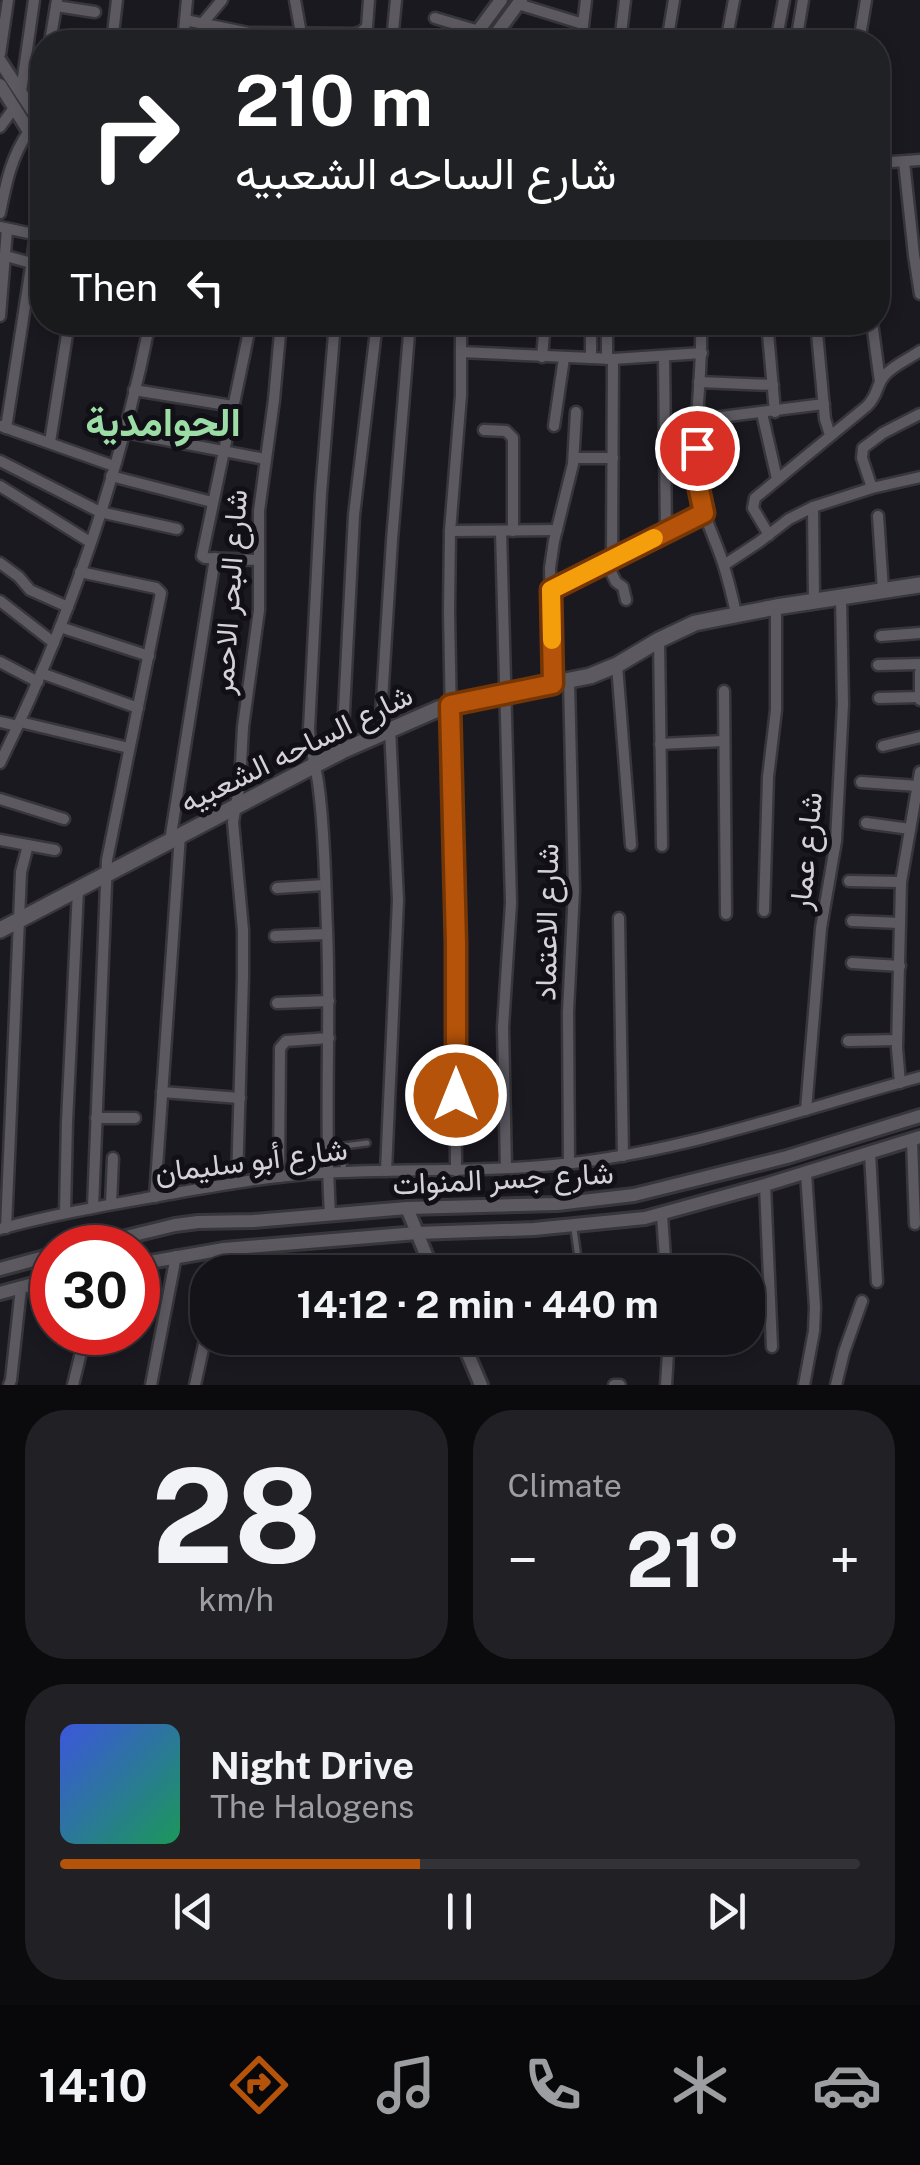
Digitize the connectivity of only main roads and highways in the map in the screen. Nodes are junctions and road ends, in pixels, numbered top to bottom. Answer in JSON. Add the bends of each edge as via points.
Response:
{"nodes":[{"id":1,"x":920,"y":585,"type":"edge"},
{"id":2,"x":0,"y":930,"type":"edge"}],
"edges":[{"from":1,"to":2,"type":"main road","name":"شارع الساحه الشعبيه","via":[[687,625],[590,676],[450,705],[342,751]]}]}
